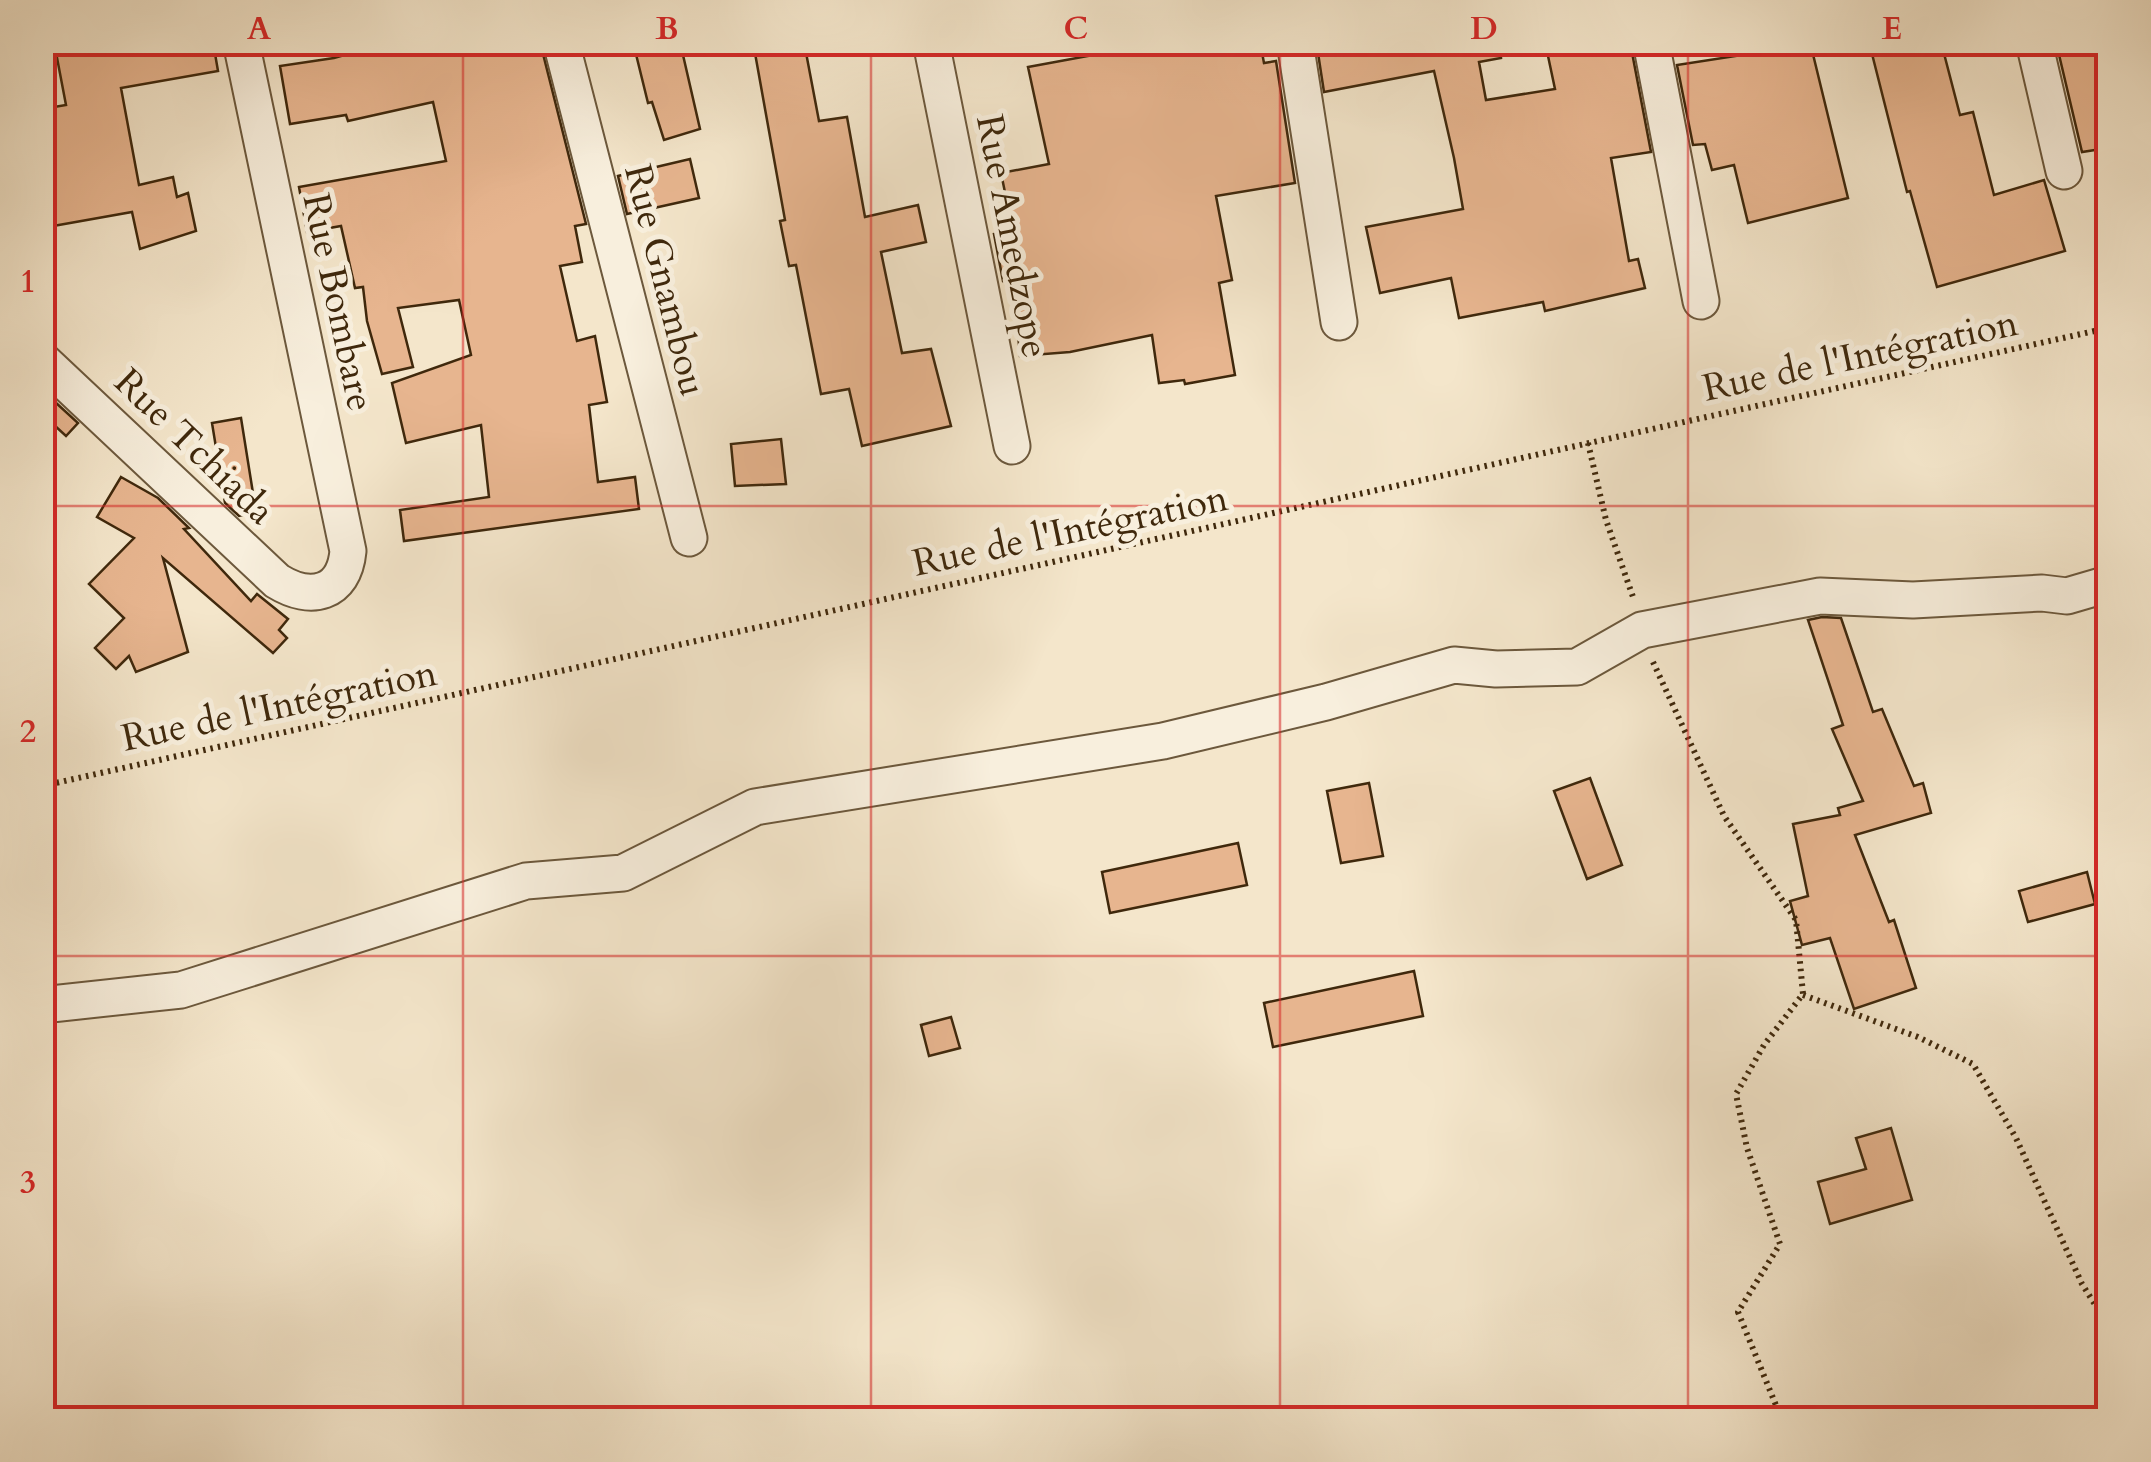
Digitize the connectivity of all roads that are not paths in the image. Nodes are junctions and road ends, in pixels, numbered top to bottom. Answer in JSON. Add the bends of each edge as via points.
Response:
{"nodes":[{"id":1,"x":241,"y":42,"type":"edge"},
{"id":2,"x":561,"y":42,"type":"edge"},
{"id":3,"x":931,"y":42,"type":"edge"},
{"id":4,"x":1295,"y":42,"type":"edge"},
{"id":5,"x":1652,"y":42,"type":"edge"},
{"id":6,"x":2034,"y":42,"type":"edge"},
{"id":7,"x":2064,"y":171,"type":"dead end"},
{"id":8,"x":1701,"y":301,"type":"dead end"},
{"id":9,"x":1339,"y":322,"type":"dead end"},
{"id":10,"x":42,"y":360,"type":"edge"},
{"id":11,"x":1012,"y":446,"type":"dead end"},
{"id":12,"x":689,"y":538,"type":"dead end"},
{"id":13,"x":2108,"y":584,"type":"edge"},
{"id":14,"x":292,"y":590,"type":"joint"},
{"id":15,"x":42,"y":1006,"type":"edge"}],
"edges":[{"from":1,"to":14,"type":"street","name":"Rue Bombare","via":[[348,551],[340,578],[316,593]]},
{"from":2,"to":12,"type":"street","name":"Rue Gnambou"},
{"from":3,"to":11,"type":"street","name":"Rue Amedzope"},
{"from":4,"to":9,"type":"street"},
{"from":5,"to":8,"type":"street"},
{"from":6,"to":7,"type":"street"},
{"from":10,"to":14,"type":"street","name":"Rue Tchiada"},
{"from":13,"to":15,"type":"street","via":[[2067,596],[1820,596],[1642,630],[1577,667],[1454,665],[1164,740],[755,807],[624,872],[526,881],[181,990]]}]}
